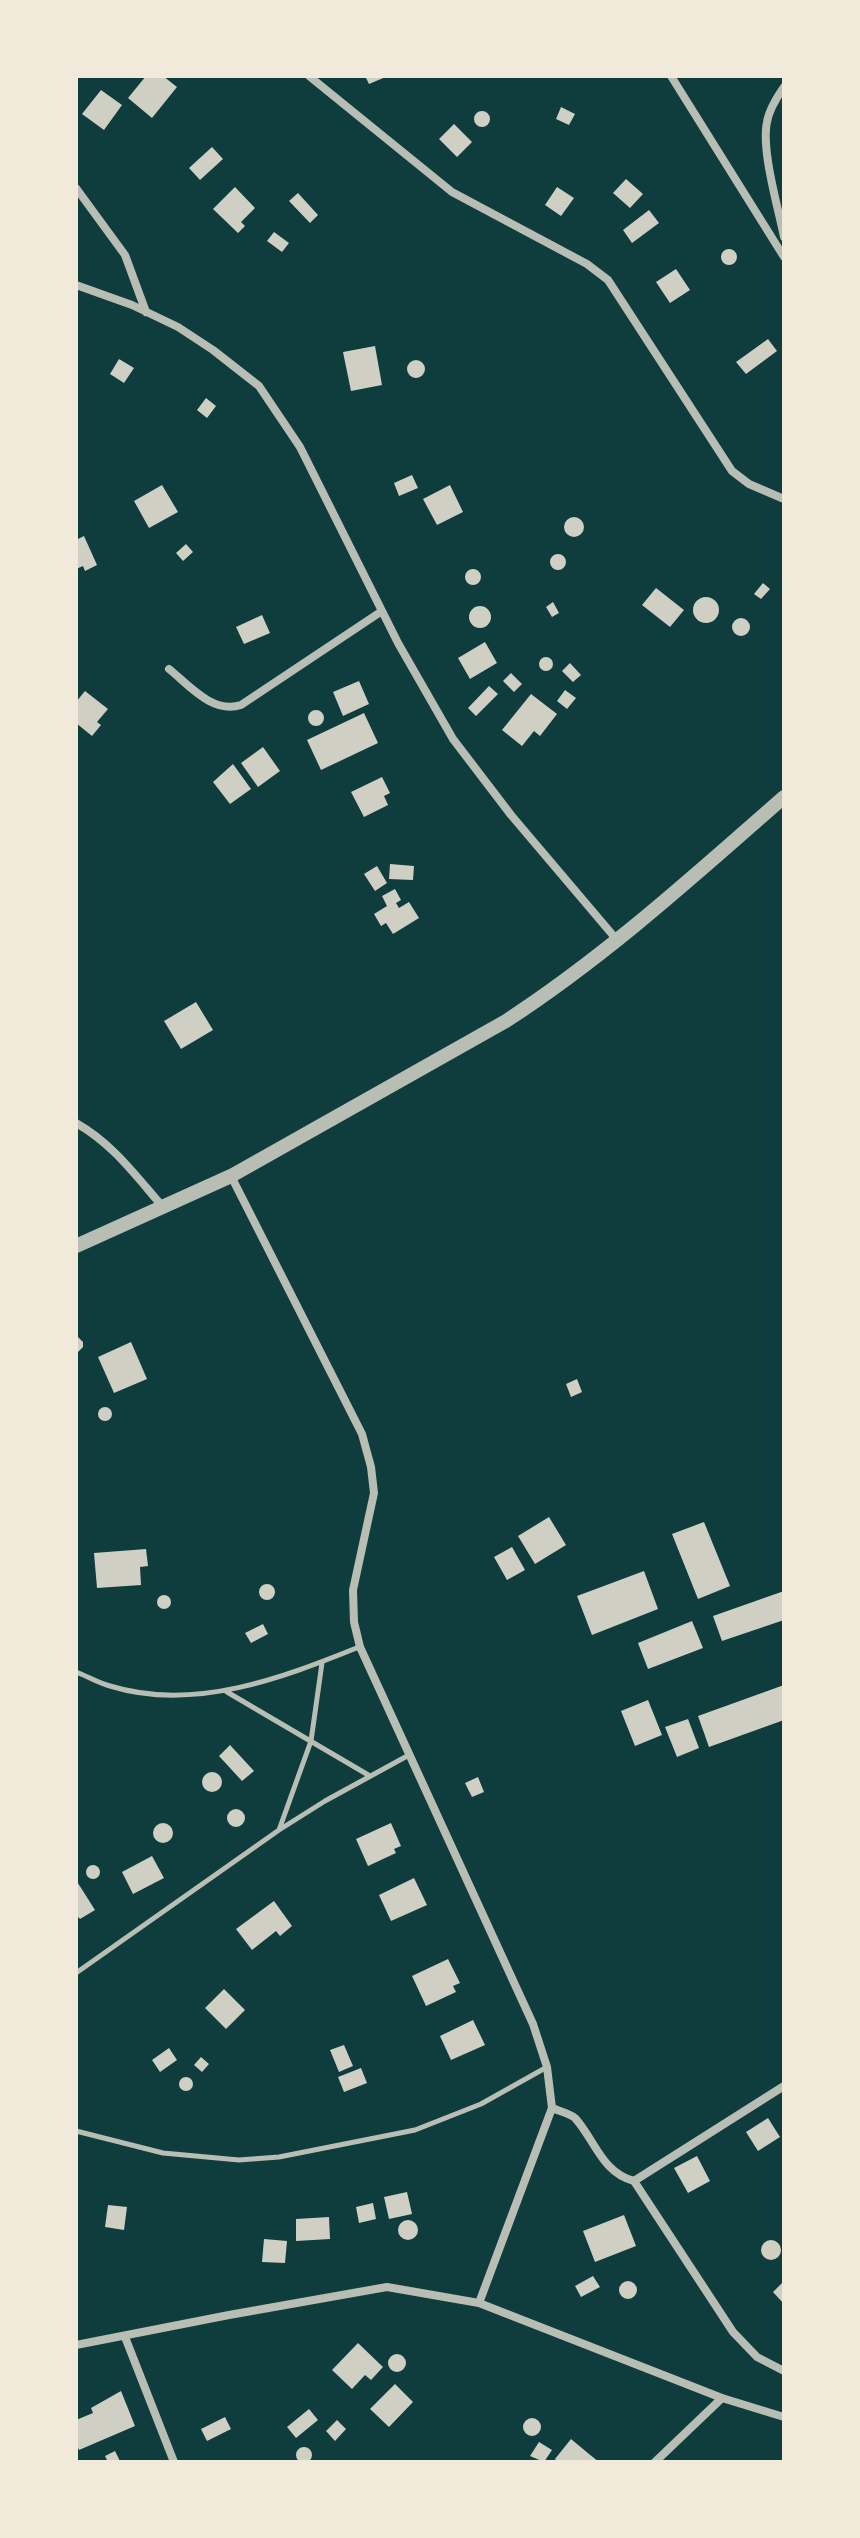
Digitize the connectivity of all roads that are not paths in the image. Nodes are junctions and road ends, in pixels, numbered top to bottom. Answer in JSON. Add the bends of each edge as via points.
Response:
{"nodes":[{"id":1,"x":309,"y":76,"type":"edge"},
{"id":2,"x":671,"y":76,"type":"edge"},
{"id":3,"x":784,"y":87,"type":"edge"},
{"id":4,"x":76,"y":188,"type":"edge"},
{"id":5,"x":784,"y":237,"type":"edge"},
{"id":6,"x":784,"y":257,"type":"edge"},
{"id":7,"x":76,"y":285,"type":"edge"},
{"id":8,"x":146,"y":312,"type":"junction"},
{"id":9,"x":784,"y":499,"type":"edge"},
{"id":10,"x":382,"y":611,"type":"junction"},
{"id":11,"x":169,"y":669,"type":"dead end"},
{"id":12,"x":784,"y":797,"type":"edge"},
{"id":13,"x":617,"y":940,"type":"junction"},
{"id":14,"x":76,"y":1123,"type":"edge"},
{"id":15,"x":231,"y":1176,"type":"junction"},
{"id":16,"x":163,"y":1207,"type":"junction"},
{"id":17,"x":76,"y":1246,"type":"edge"},
{"id":18,"x":360,"y":1647,"type":"junction"},
{"id":19,"x":322,"y":1662,"type":"junction"},
{"id":20,"x":76,"y":1672,"type":"edge"},
{"id":21,"x":225,"y":1691,"type":"junction"},
{"id":22,"x":311,"y":1741,"type":"junction"},
{"id":23,"x":409,"y":1755,"type":"junction"},
{"id":24,"x":370,"y":1776,"type":"junction"},
{"id":25,"x":279,"y":1830,"type":"junction"},
{"id":26,"x":76,"y":1973,"type":"edge"},
{"id":27,"x":547,"y":2067,"type":"junction"},
{"id":28,"x":784,"y":2086,"type":"edge"},
{"id":29,"x":552,"y":2108,"type":"junction"},
{"id":30,"x":76,"y":2131,"type":"edge"},
{"id":31,"x":634,"y":2181,"type":"junction"},
{"id":32,"x":479,"y":2303,"type":"junction"},
{"id":33,"x":125,"y":2337,"type":"junction"},
{"id":34,"x":76,"y":2345,"type":"edge"},
{"id":35,"x":784,"y":2371,"type":"edge"},
{"id":36,"x":722,"y":2398,"type":"junction"},
{"id":37,"x":784,"y":2417,"type":"edge"},
{"id":38,"x":174,"y":2462,"type":"edge"},
{"id":39,"x":655,"y":2462,"type":"edge"}],
"edges":[{"from":1,"to":9,"type":"street","via":[[452,192],[608,280],[732,471]]},
{"from":2,"to":6,"type":"street"},
{"from":3,"to":5,"type":"street","via":[[766,122]]},
{"from":4,"to":8,"type":"street","via":[[125,255]]},
{"from":7,"to":8,"type":"street"},
{"from":8,"to":10,"type":"street","via":[[178,327],[259,386],[300,447]]},
{"from":10,"to":11,"type":"street","via":[[230,708],[216,706]]},
{"from":10,"to":13,"type":"street","via":[[453,739]]},
{"from":12,"to":13,"type":"street"},
{"from":13,"to":15,"type":"street","via":[[506,1021]]},
{"from":14,"to":16,"type":"street","via":[[111,1148]]},
{"from":15,"to":16,"type":"street"},
{"from":15,"to":18,"type":"street","via":[[362,1434],[374,1493],[353,1590]]},
{"from":16,"to":17,"type":"street"},
{"from":18,"to":19,"type":"lane"},
{"from":18,"to":23,"type":"street"},
{"from":19,"to":21,"type":"lane"},
{"from":19,"to":22,"type":"lane"},
{"from":20,"to":21,"type":"lane","via":[[155,1695]]},
{"from":21,"to":22,"type":"lane"},
{"from":22,"to":24,"type":"lane"},
{"from":22,"to":25,"type":"lane"},
{"from":23,"to":24,"type":"lane"},
{"from":23,"to":27,"type":"street","via":[[533,2024]]},
{"from":24,"to":25,"type":"lane"},
{"from":25,"to":26,"type":"lane"},
{"from":27,"to":29,"type":"street"},
{"from":27,"to":30,"type":"lane","via":[[481,2104],[415,2130],[279,2157],[239,2160],[163,2153]]},
{"from":28,"to":31,"type":"street"},
{"from":29,"to":31,"type":"street","via":[[573,2116],[606,2164],[619,2177]]},
{"from":29,"to":32,"type":"street"},
{"from":31,"to":35,"type":"street","via":[[733,2332],[757,2357]]},
{"from":32,"to":33,"type":"street","via":[[387,2287]]},
{"from":32,"to":36,"type":"street"},
{"from":33,"to":34,"type":"street"},
{"from":33,"to":38,"type":"street"},
{"from":36,"to":37,"type":"street"},
{"from":36,"to":39,"type":"street"}]}
